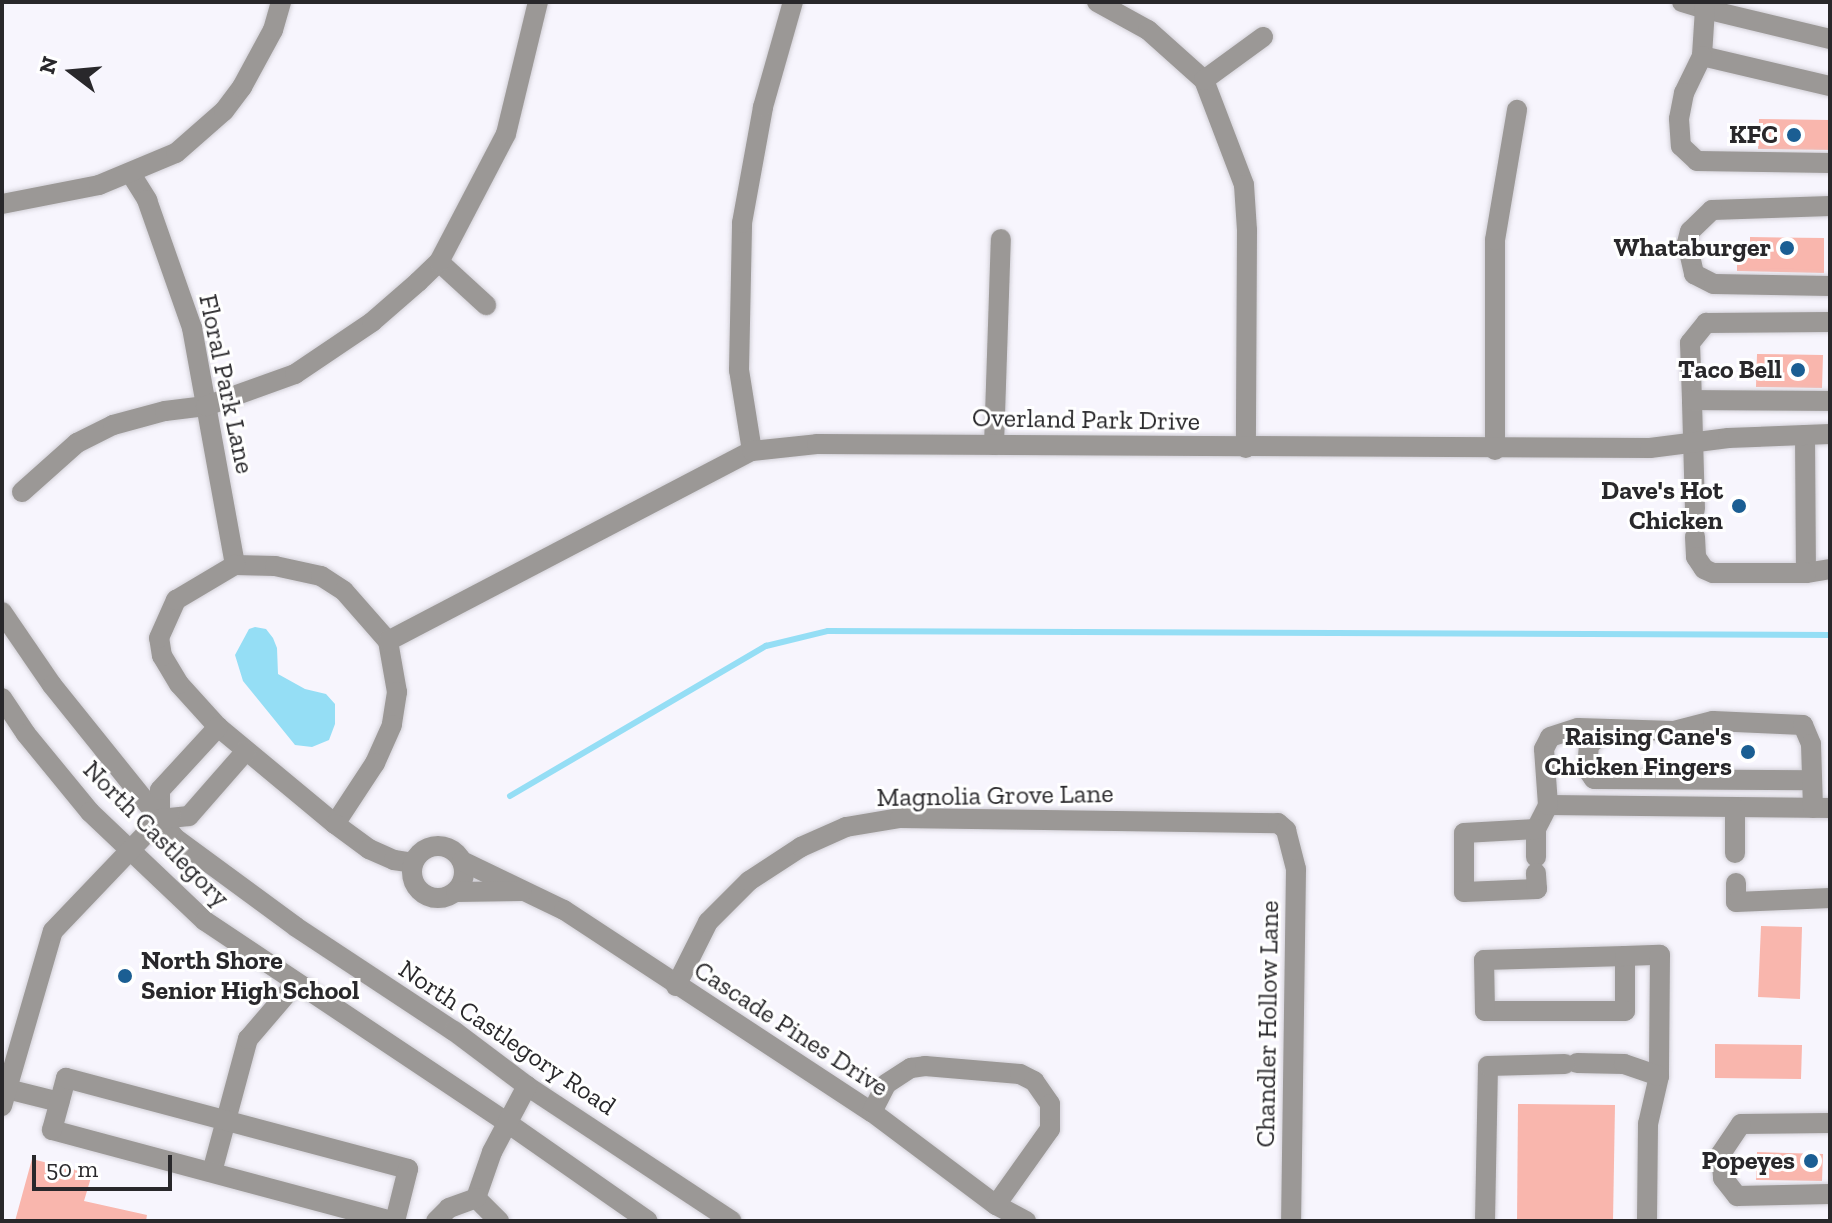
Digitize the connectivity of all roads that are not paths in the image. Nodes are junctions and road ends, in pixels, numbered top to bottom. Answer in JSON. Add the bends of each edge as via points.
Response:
{"nodes":[{"id":1,"x":281,"y":2,"type":"edge"},
{"id":2,"x":538,"y":2,"type":"edge"},
{"id":3,"x":793,"y":2,"type":"edge"},
{"id":4,"x":1097,"y":2,"type":"edge"},
{"id":5,"x":1682,"y":2,"type":"edge"},
{"id":6,"x":1705,"y":6,"type":"edge"},
{"id":7,"x":1263,"y":37,"type":"dead end"},
{"id":8,"x":1830,"y":39,"type":"edge"},
{"id":9,"x":1702,"y":56,"type":"junction"},
{"id":10,"x":1204,"y":80,"type":"junction"},
{"id":11,"x":1830,"y":86,"type":"edge"},
{"id":12,"x":1517,"y":110,"type":"dead end"},
{"id":13,"x":1830,"y":163,"type":"edge"},
{"id":14,"x":131,"y":174,"type":"junction"},
{"id":15,"x":2,"y":204,"type":"edge"},
{"id":16,"x":1830,"y":206,"type":"edge"},
{"id":17,"x":1001,"y":239,"type":"dead end"},
{"id":18,"x":439,"y":262,"type":"junction"},
{"id":19,"x":1830,"y":286,"type":"edge"},
{"id":20,"x":486,"y":305,"type":"dead end"},
{"id":21,"x":1830,"y":322,"type":"edge"},
{"id":22,"x":1692,"y":400,"type":"junction"},
{"id":23,"x":1830,"y":401,"type":"edge"},
{"id":24,"x":206,"y":406,"type":"junction"},
{"id":25,"x":1830,"y":434,"type":"edge"},
{"id":26,"x":1805,"y":435,"type":"junction"},
{"id":27,"x":1695,"y":442,"type":"junction"},
{"id":28,"x":994,"y":445,"type":"junction"},
{"id":29,"x":1246,"y":448,"type":"junction"},
{"id":30,"x":1495,"y":450,"type":"junction"},
{"id":31,"x":752,"y":451,"type":"junction"},
{"id":32,"x":22,"y":492,"type":"dead end"},
{"id":33,"x":1695,"y":509,"type":"dead end"},
{"id":34,"x":1695,"y":537,"type":"dead end"},
{"id":35,"x":235,"y":565,"type":"junction"},
{"id":36,"x":1830,"y":569,"type":"edge"},
{"id":37,"x":1806,"y":573,"type":"junction"},
{"id":38,"x":2,"y":612,"type":"edge"},
{"id":39,"x":388,"y":641,"type":"junction"},
{"id":40,"x":2,"y":698,"type":"edge"},
{"id":41,"x":218,"y":727,"type":"junction"},
{"id":42,"x":1608,"y":729,"type":"junction"},
{"id":43,"x":246,"y":751,"type":"junction"},
{"id":44,"x":1812,"y":780,"type":"junction"},
{"id":45,"x":1548,"y":805,"type":"junction"},
{"id":46,"x":1735,"y":808,"type":"junction"},
{"id":47,"x":1822,"y":808,"type":"edge"},
{"id":48,"x":160,"y":819,"type":"junction"},
{"id":49,"x":335,"y":824,"type":"junction"},
{"id":50,"x":1536,"y":829,"type":"junction"},
{"id":51,"x":1286,"y":830,"type":"joint"},
{"id":52,"x":130,"y":850,"type":"junction"},
{"id":53,"x":1735,"y":853,"type":"dead end"},
{"id":54,"x":462,"y":861,"type":"junction"},
{"id":55,"x":413,"y":863,"type":"junction"},
{"id":56,"x":1736,"y":883,"type":"dead end"},
{"id":57,"x":522,"y":891,"type":"junction"},
{"id":58,"x":456,"y":892,"type":"junction"},
{"id":59,"x":1830,"y":898,"type":"edge"},
{"id":60,"x":1625,"y":956,"type":"junction"},
{"id":61,"x":296,"y":983,"type":"junction"},
{"id":62,"x":676,"y":986,"type":"junction"},
{"id":63,"x":1659,"y":1076,"type":"junction"},
{"id":64,"x":527,"y":1086,"type":"junction"},
{"id":65,"x":3,"y":1100,"type":"edge"},
{"id":66,"x":59,"y":1102,"type":"junction"},
{"id":67,"x":872,"y":1112,"type":"junction"},
{"id":68,"x":226,"y":1121,"type":"junction"},
{"id":69,"x":506,"y":1122,"type":"junction"},
{"id":70,"x":1830,"y":1123,"type":"edge"},
{"id":71,"x":212,"y":1172,"type":"junction"},
{"id":72,"x":1830,"y":1194,"type":"edge"},
{"id":73,"x":476,"y":1198,"type":"junction"},
{"id":74,"x":996,"y":1205,"type":"junction"},
{"id":75,"x":393,"y":1221,"type":"edge"},
{"id":76,"x":436,"y":1221,"type":"edge"},
{"id":77,"x":499,"y":1221,"type":"edge"},
{"id":78,"x":648,"y":1221,"type":"edge"},
{"id":79,"x":732,"y":1221,"type":"edge"},
{"id":80,"x":1026,"y":1221,"type":"edge"},
{"id":81,"x":1291,"y":1221,"type":"edge"},
{"id":82,"x":1485,"y":1221,"type":"edge"},
{"id":83,"x":1647,"y":1221,"type":"edge"}],
"edges":[{"from":1,"to":14,"type":"street","via":[[258,63],[224,111],[176,153]]},
{"from":2,"to":18,"type":"street","via":[[506,134]]},
{"from":3,"to":31,"type":"street","via":[[763,107],[742,223],[739,370]]},
{"from":4,"to":10,"type":"street","via":[[1148,30]]},
{"from":5,"to":6,"type":"street"},
{"from":6,"to":8,"type":"street"},
{"from":6,"to":9,"type":"street"},
{"from":7,"to":10,"type":"street"},
{"from":9,"to":11,"type":"street"},
{"from":9,"to":13,"type":"street","via":[[1684,93],[1679,119],[1681,146],[1697,161]]},
{"from":10,"to":29,"type":"street","via":[[1244,185]]},
{"from":12,"to":30,"type":"street","via":[[1495,240]]},
{"from":14,"to":15,"type":"street"},
{"from":14,"to":24,"type":"street","name":"Floral Park Lane","via":[[147,200],[192,328]]},
{"from":16,"to":19,"type":"street","via":[[1712,210],[1690,231],[1687,243],[1694,274],[1714,284]]},
{"from":17,"to":28,"type":"street"},
{"from":18,"to":20,"type":"street"},
{"from":18,"to":24,"type":"street","via":[[372,322],[295,374]]},
{"from":21,"to":22,"type":"street","via":[[1706,323],[1690,343]]},
{"from":22,"to":23,"type":"street"},
{"from":22,"to":27,"type":"street"},
{"from":24,"to":32,"type":"street","via":[[113,425],[77,443]]},
{"from":24,"to":35,"type":"street","name":"Floral Park Lane"},
{"from":25,"to":26,"type":"street","name":"Overland Park Drive"},
{"from":26,"to":27,"type":"street","name":"Overland Park Drive"},
{"from":26,"to":37,"type":"street"},
{"from":27,"to":30,"type":"street","name":"Overland Park Drive","via":[[1650,448]]},
{"from":27,"to":33,"type":"street"},
{"from":28,"to":29,"type":"street","name":"Overland Park Drive"},
{"from":28,"to":31,"type":"street","name":"Overland Park Drive","via":[[817,444]]},
{"from":29,"to":30,"type":"street","name":"Overland Park Drive"},
{"from":31,"to":39,"type":"street","name":"Overland Park Drive"},
{"from":34,"to":37,"type":"street","via":[[1696,557],[1713,573]]},
{"from":35,"to":39,"type":"street","via":[[275,566],[321,576],[344,591]]},
{"from":35,"to":41,"type":"street","via":[[176,600],[159,638],[170,671]]},
{"from":36,"to":37,"type":"street"},
{"from":38,"to":48,"type":"street","name":"North Castlegory Road","via":[[52,685]]},
{"from":39,"to":49,"type":"street","via":[[397,692],[392,725],[375,763]]},
{"from":40,"to":52,"type":"street","name":"North Castlegory","via":[[90,812]]},
{"from":41,"to":43,"type":"street"},
{"from":41,"to":48,"type":"street","via":[[160,790]]},
{"from":42,"to":44,"type":"street","via":[[1685,730],[1713,721],[1803,725],[1811,744]]},
{"from":42,"to":44,"type":"street","via":[[1589,745],[1587,769],[1594,779]]},
{"from":42,"to":45,"type":"street","via":[[1578,728],[1550,737],[1544,749]]},
{"from":43,"to":48,"type":"street","via":[[189,816]]},
{"from":43,"to":49,"type":"street"},
{"from":44,"to":47,"type":"street"},
{"from":45,"to":46,"type":"street"},
{"from":45,"to":50,"type":"street"},
{"from":46,"to":47,"type":"street"},
{"from":46,"to":53,"type":"street"},
{"from":48,"to":52,"type":"street"},
{"from":48,"to":64,"type":"street","name":"North Castlegory Road","via":[[175,838],[296,927]]},
{"from":49,"to":55,"type":"street","via":[[369,849]]},
{"from":50,"to":50,"type":"street","via":[[1464,833],[1464,892],[1537,889]]},
{"from":51,"to":62,"type":"street","name":"Magnolia Grove Lane","via":[[1262,821],[964,818],[900,818],[846,827],[801,847],[749,881],[708,922]]},
{"from":51,"to":81,"type":"street","name":"Chandler Hollow Lane","via":[[1296,869]]},
{"from":52,"to":61,"type":"street","name":"North Castlegory","via":[[205,921]]},
{"from":52,"to":65,"type":"street","via":[[46,944]]},
{"from":54,"to":55,"type":"street","via":[[457,853],[438,846],[421,852]]},
{"from":54,"to":57,"type":"street","name":"Cascade Pines Drive"},
{"from":54,"to":58,"type":"street","via":[[464,879]]},
{"from":55,"to":58,"type":"street","via":[[413,881],[425,895],[438,899]]},
{"from":56,"to":59,"type":"street","via":[[1736,902]]},
{"from":57,"to":58,"type":"street","name":"Cascade Pines Drive"},
{"from":57,"to":62,"type":"street","name":"Cascade Pines Drive","via":[[564,910]]},
{"from":60,"to":60,"type":"street","via":[[1484,960],[1485,1011],[1625,1011]]},
{"from":60,"to":63,"type":"street","via":[[1660,955]]},
{"from":61,"to":68,"type":"street","via":[[248,1039]]},
{"from":61,"to":69,"type":"street"},
{"from":62,"to":67,"type":"street","name":"Cascade Pines Drive"},
{"from":63,"to":82,"type":"street","via":[[1624,1064],[1488,1066]]},
{"from":63,"to":83,"type":"street","via":[[1648,1124]]},
{"from":64,"to":69,"type":"street"},
{"from":64,"to":79,"type":"street","name":"North Castlegory Road"},
{"from":65,"to":66,"type":"street"},
{"from":66,"to":68,"type":"street","via":[[66,1078]]},
{"from":66,"to":71,"type":"street","via":[[52,1130]]},
{"from":67,"to":74,"type":"street","name":"Cascade Pines Drive"},
{"from":67,"to":74,"type":"street","via":[[886,1084],[911,1068],[1020,1074],[1034,1081],[1050,1104],[1050,1129]]},
{"from":68,"to":71,"type":"street"},
{"from":68,"to":75,"type":"street","via":[[408,1169]]},
{"from":69,"to":73,"type":"street"},
{"from":69,"to":78,"type":"street"},
{"from":70,"to":72,"type":"street","via":[[1741,1124],[1721,1154],[1723,1178],[1737,1196]]},
{"from":71,"to":75,"type":"street"},
{"from":73,"to":76,"type":"street","via":[[449,1208]]},
{"from":73,"to":77,"type":"street"},
{"from":74,"to":80,"type":"street","name":"Cascade Pines Drive"}]}
